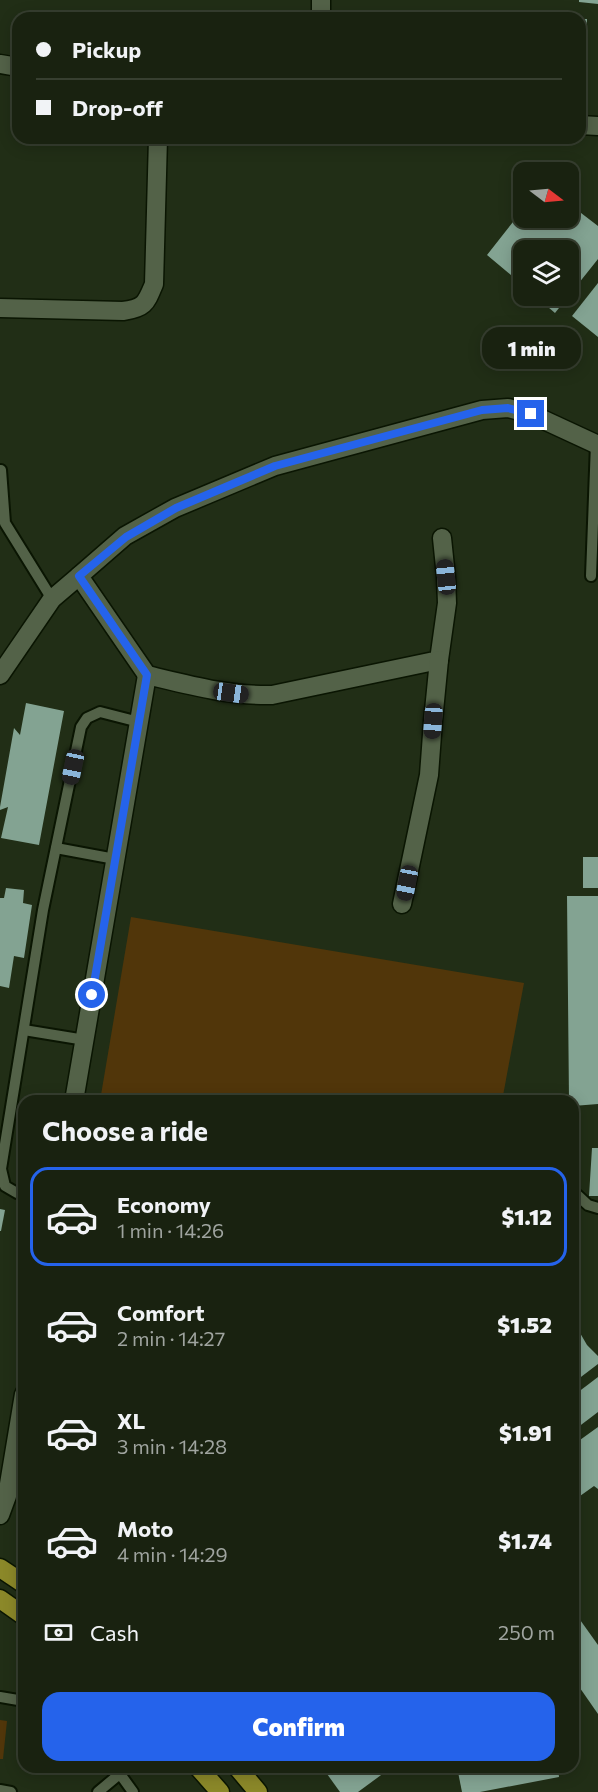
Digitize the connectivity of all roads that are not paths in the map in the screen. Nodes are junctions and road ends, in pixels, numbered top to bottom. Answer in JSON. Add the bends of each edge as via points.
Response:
{"nodes":[{"id":1,"x":158,"y":144,"type":"edge"},
{"id":2,"x":0,"y":308,"type":"edge"},
{"id":3,"x":597,"y":445,"type":"edge"},
{"id":4,"x":1,"y":470,"type":"edge"},
{"id":5,"x":442,"y":538,"type":"dead end"},
{"id":6,"x":79,"y":576,"type":"junction"},
{"id":7,"x":591,"y":576,"type":"dead end"},
{"id":8,"x":52,"y":599,"type":"junction"},
{"id":9,"x":440,"y":660,"type":"junction"},
{"id":10,"x":0,"y":675,"type":"edge"},
{"id":11,"x":147,"y":675,"type":"junction"},
{"id":12,"x":139,"y":722,"type":"junction"},
{"id":13,"x":56,"y":848,"type":"junction"},
{"id":14,"x":115,"y":859,"type":"junction"},
{"id":15,"x":402,"y":904,"type":"dead end"},
{"id":16,"x":24,"y":1030,"type":"junction"},
{"id":17,"x":85,"y":1040,"type":"junction"},
{"id":18,"x":75,"y":1095,"type":"edge"},
{"id":19,"x":18,"y":1193,"type":"edge"},
{"id":20,"x":579,"y":1197,"type":"edge"},
{"id":21,"x":598,"y":1208,"type":"edge"},
{"id":22,"x":18,"y":1432,"type":"edge"},
{"id":23,"x":0,"y":1515,"type":"edge"},
{"id":24,"x":0,"y":1568,"type":"edge"},
{"id":25,"x":18,"y":1580,"type":"edge"},
{"id":26,"x":0,"y":1599,"type":"edge"},
{"id":27,"x":18,"y":1612,"type":"edge"},
{"id":28,"x":0,"y":1697,"type":"edge"},
{"id":29,"x":18,"y":1700,"type":"edge"},
{"id":30,"x":117,"y":1773,"type":"edge"},
{"id":31,"x":123,"y":1773,"type":"edge"},
{"id":32,"x":203,"y":1773,"type":"edge"},
{"id":33,"x":242,"y":1773,"type":"edge"},
{"id":34,"x":0,"y":1790,"type":"edge"},
{"id":35,"x":11,"y":1792,"type":"edge"},
{"id":36,"x":98,"y":1792,"type":"edge"},
{"id":37,"x":133,"y":1792,"type":"edge"},
{"id":38,"x":220,"y":1792,"type":"edge"},
{"id":39,"x":258,"y":1792,"type":"edge"}],
"edges":[{"from":1,"to":2,"type":"street","via":[[154,284],[147,302],[138,309],[123,310]]},
{"from":3,"to":6,"type":"street","via":[[531,414],[508,408],[482,410],[275,466],[176,508],[126,537]]},
{"from":3,"to":7,"type":"lane"},
{"from":4,"to":8,"type":"lane","via":[[5,523]]},
{"from":5,"to":9,"type":"street","via":[[447,603]]},
{"from":6,"to":8,"type":"street"},
{"from":6,"to":11,"type":"street"},
{"from":8,"to":10,"type":"street"},
{"from":9,"to":11,"type":"street","via":[[272,695],[213,691]]},
{"from":9,"to":15,"type":"street","via":[[429,775]]},
{"from":11,"to":12,"type":"street"},
{"from":12,"to":13,"type":"lane","via":[[100,712],[87,718],[81,727]]},
{"from":12,"to":14,"type":"street"},
{"from":13,"to":14,"type":"lane"},
{"from":13,"to":16,"type":"lane"},
{"from":14,"to":17,"type":"street"},
{"from":16,"to":17,"type":"lane"},
{"from":16,"to":19,"type":"lane","via":[[1,1169],[5,1186]]},
{"from":17,"to":18,"type":"street"},
{"from":20,"to":21,"type":"lane"},
{"from":22,"to":23,"type":"street"},
{"from":24,"to":25,"type":"main road"},
{"from":26,"to":27,"type":"main road"},
{"from":28,"to":29,"type":"lane"},
{"from":30,"to":36,"type":"lane"},
{"from":31,"to":37,"type":"lane"},
{"from":32,"to":38,"type":"main road"},
{"from":33,"to":39,"type":"main road"},
{"from":34,"to":35,"type":"lane"}]}
